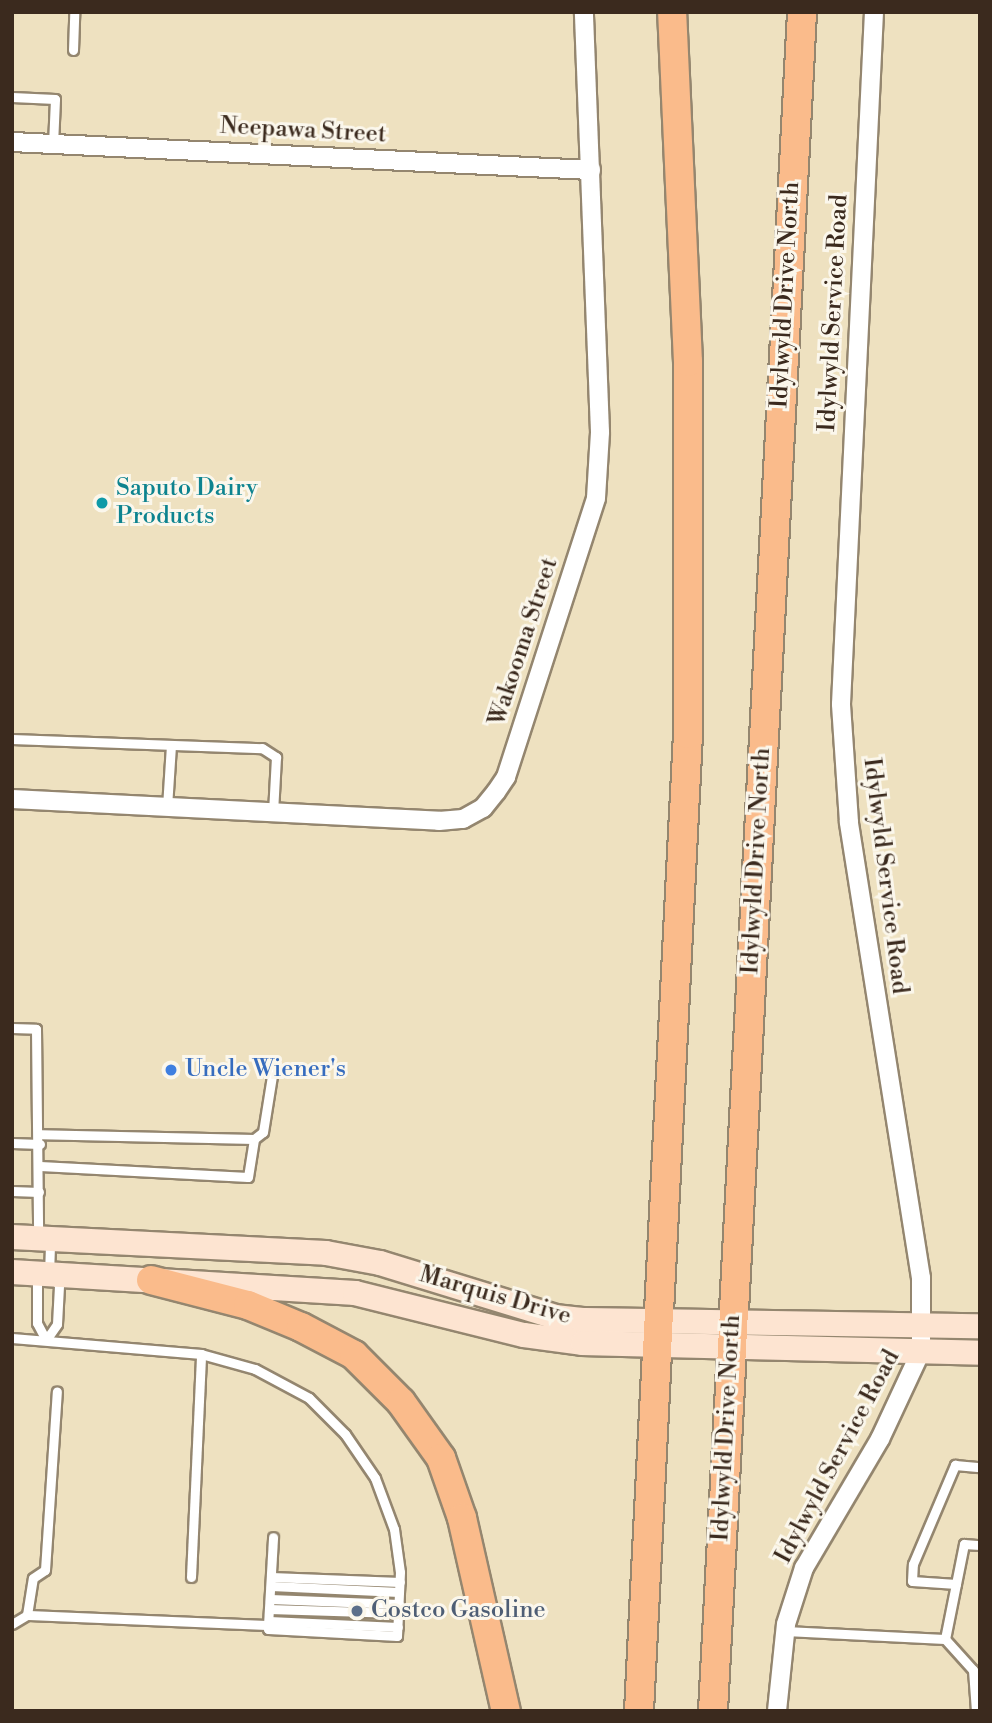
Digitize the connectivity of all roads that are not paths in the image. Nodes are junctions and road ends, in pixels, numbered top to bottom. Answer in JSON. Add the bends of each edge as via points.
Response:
{"nodes":[{"id":1,"x":74,"y":12,"type":"edge"},
{"id":2,"x":584,"y":12,"type":"edge"},
{"id":3,"x":672,"y":12,"type":"edge"},
{"id":4,"x":802,"y":12,"type":"edge"},
{"id":5,"x":874,"y":12,"type":"edge"},
{"id":6,"x":73,"y":50,"type":"dead end"},
{"id":7,"x":12,"y":97,"type":"edge"},
{"id":8,"x":12,"y":142,"type":"edge"},
{"id":9,"x":52,"y":144,"type":"junction"},
{"id":10,"x":591,"y":170,"type":"junction"},
{"id":11,"x":12,"y":739,"type":"edge"},
{"id":12,"x":171,"y":745,"type":"junction"},
{"id":13,"x":12,"y":799,"type":"edge"},
{"id":14,"x":167,"y":807,"type":"junction"},
{"id":15,"x":273,"y":813,"type":"junction"},
{"id":16,"x":12,"y":1028,"type":"edge"},
{"id":17,"x":274,"y":1063,"type":"dead end"},
{"id":18,"x":41,"y":1139,"type":"junction"},
{"id":19,"x":254,"y":1139,"type":"junction"},
{"id":20,"x":12,"y":1143,"type":"edge"},
{"id":21,"x":40,"y":1166,"type":"junction"},
{"id":22,"x":12,"y":1191,"type":"edge"},
{"id":23,"x":39,"y":1192,"type":"junction"},
{"id":24,"x":12,"y":1237,"type":"edge"},
{"id":25,"x":44,"y":1239,"type":"junction"},
{"id":26,"x":12,"y":1272,"type":"edge"},
{"id":27,"x":49,"y":1274,"type":"junction"},
{"id":28,"x":151,"y":1280,"type":"junction"},
{"id":29,"x":980,"y":1326,"type":"edge"},
{"id":30,"x":659,"y":1334,"type":"junction"},
{"id":31,"x":731,"y":1336,"type":"junction"},
{"id":32,"x":12,"y":1338,"type":"edge"},
{"id":33,"x":922,"y":1339,"type":"junction"},
{"id":34,"x":46,"y":1340,"type":"junction"},
{"id":35,"x":980,"y":1353,"type":"edge"},
{"id":36,"x":201,"y":1354,"type":"junction"},
{"id":37,"x":58,"y":1391,"type":"dead end"},
{"id":38,"x":980,"y":1467,"type":"edge"},
{"id":39,"x":273,"y":1537,"type":"dead end"},
{"id":40,"x":980,"y":1545,"type":"edge"},
{"id":41,"x":191,"y":1577,"type":"dead end"},
{"id":42,"x":271,"y":1582,"type":"junction"},
{"id":43,"x":956,"y":1584,"type":"junction"},
{"id":44,"x":400,"y":1587,"type":"junction"},
{"id":45,"x":270,"y":1604,"type":"junction"},
{"id":46,"x":398,"y":1609,"type":"junction"},
{"id":47,"x":27,"y":1615,"type":"junction"},
{"id":48,"x":269,"y":1623,"type":"junction"},
{"id":49,"x":12,"y":1624,"type":"edge"},
{"id":50,"x":785,"y":1631,"type":"junction"},
{"id":51,"x":945,"y":1639,"type":"junction"},
{"id":52,"x":506,"y":1711,"type":"edge"},
{"id":53,"x":639,"y":1711,"type":"edge"},
{"id":54,"x":713,"y":1711,"type":"edge"},
{"id":55,"x":777,"y":1711,"type":"edge"},
{"id":56,"x":976,"y":1711,"type":"edge"}],
"edges":[{"from":1,"to":6,"type":"lane"},
{"from":2,"to":10,"type":"street","name":"Wakooma Street"},
{"from":3,"to":30,"type":"highway","via":[[688,362],[688,734]]},
{"from":4,"to":31,"type":"highway","name":"Idylwyld Drive North"},
{"from":5,"to":33,"type":"street","name":"Idylwyld Service Road","via":[[841,704],[849,822],[917,1250]]},
{"from":7,"to":9,"type":"lane","via":[[55,99]]},
{"from":8,"to":9,"type":"street","name":"Neepawa Street"},
{"from":9,"to":10,"type":"street","name":"Neepawa Street"},
{"from":10,"to":15,"type":"street","name":"Wakooma Street","via":[[600,432],[596,498],[506,777],[482,808],[463,819]]},
{"from":11,"to":12,"type":"lane"},
{"from":12,"to":14,"type":"lane"},
{"from":12,"to":15,"type":"lane","via":[[262,748],[276,757]]},
{"from":13,"to":14,"type":"street","name":"Wakooma Street"},
{"from":14,"to":15,"type":"street","name":"Wakooma Street"},
{"from":16,"to":18,"type":"lane","via":[[36,1029],[34,1119]]},
{"from":17,"to":19,"type":"lane","via":[[263,1132]]},
{"from":18,"to":19,"type":"lane"},
{"from":18,"to":20,"type":"lane"},
{"from":18,"to":21,"type":"lane"},
{"from":19,"to":21,"type":"lane","via":[[248,1177]]},
{"from":21,"to":23,"type":"lane"},
{"from":22,"to":23,"type":"lane"},
{"from":23,"to":25,"type":"lane"},
{"from":24,"to":25,"type":"main road","name":"Marquis Drive"},
{"from":25,"to":27,"type":"lane"},
{"from":25,"to":30,"type":"main road","name":"Marquis Drive","via":[[326,1253],[380,1263],[555,1317]]},
{"from":26,"to":27,"type":"main road","name":"Marquis Drive"},
{"from":27,"to":28,"type":"main road","name":"Marquis Drive"},
{"from":27,"to":34,"type":"lane","via":[[59,1285],[57,1324]]},
{"from":27,"to":34,"type":"lane","via":[[37,1283],[37,1323]]},
{"from":28,"to":30,"type":"main road","name":"Marquis Drive","via":[[355,1293],[524,1335],[583,1343]]},
{"from":28,"to":52,"type":"highway","via":[[248,1305],[301,1327],[354,1355],[401,1402],[441,1458],[463,1518]]},
{"from":29,"to":33,"type":"main road","name":"Marquis Drive"},
{"from":30,"to":31,"type":"main road","name":"Marquis Drive"},
{"from":30,"to":53,"type":"highway"},
{"from":31,"to":33,"type":"main road","name":"Marquis Drive"},
{"from":31,"to":54,"type":"highway","name":"Idylwyld Drive North"},
{"from":32,"to":34,"type":"lane"},
{"from":33,"to":35,"type":"main road","name":"Marquis Drive"},
{"from":33,"to":50,"type":"street","name":"Idylwyld Service Road","via":[[880,1439],[818,1539],[792,1599]]},
{"from":34,"to":36,"type":"lane"},
{"from":36,"to":41,"type":"lane"},
{"from":36,"to":44,"type":"lane","via":[[255,1369],[318,1407],[345,1434],[374,1478],[396,1543]]},
{"from":37,"to":47,"type":"lane","via":[[45,1570],[33,1578]]},
{"from":38,"to":43,"type":"lane","via":[[955,1465],[914,1564],[912,1581]]},
{"from":39,"to":42,"type":"lane"},
{"from":40,"to":43,"type":"lane","via":[[964,1544]]},
{"from":42,"to":44,"type":"lane"},
{"from":42,"to":45,"type":"lane"},
{"from":43,"to":51,"type":"lane"},
{"from":44,"to":46,"type":"lane"},
{"from":45,"to":46,"type":"lane"},
{"from":45,"to":48,"type":"lane"},
{"from":46,"to":48,"type":"lane","via":[[398,1627]]},
{"from":47,"to":48,"type":"lane"},
{"from":47,"to":49,"type":"lane"},
{"from":50,"to":51,"type":"lane"},
{"from":50,"to":55,"type":"street","name":"Idylwyld Service Road"},
{"from":51,"to":56,"type":"lane","via":[[973,1670]]}]}
